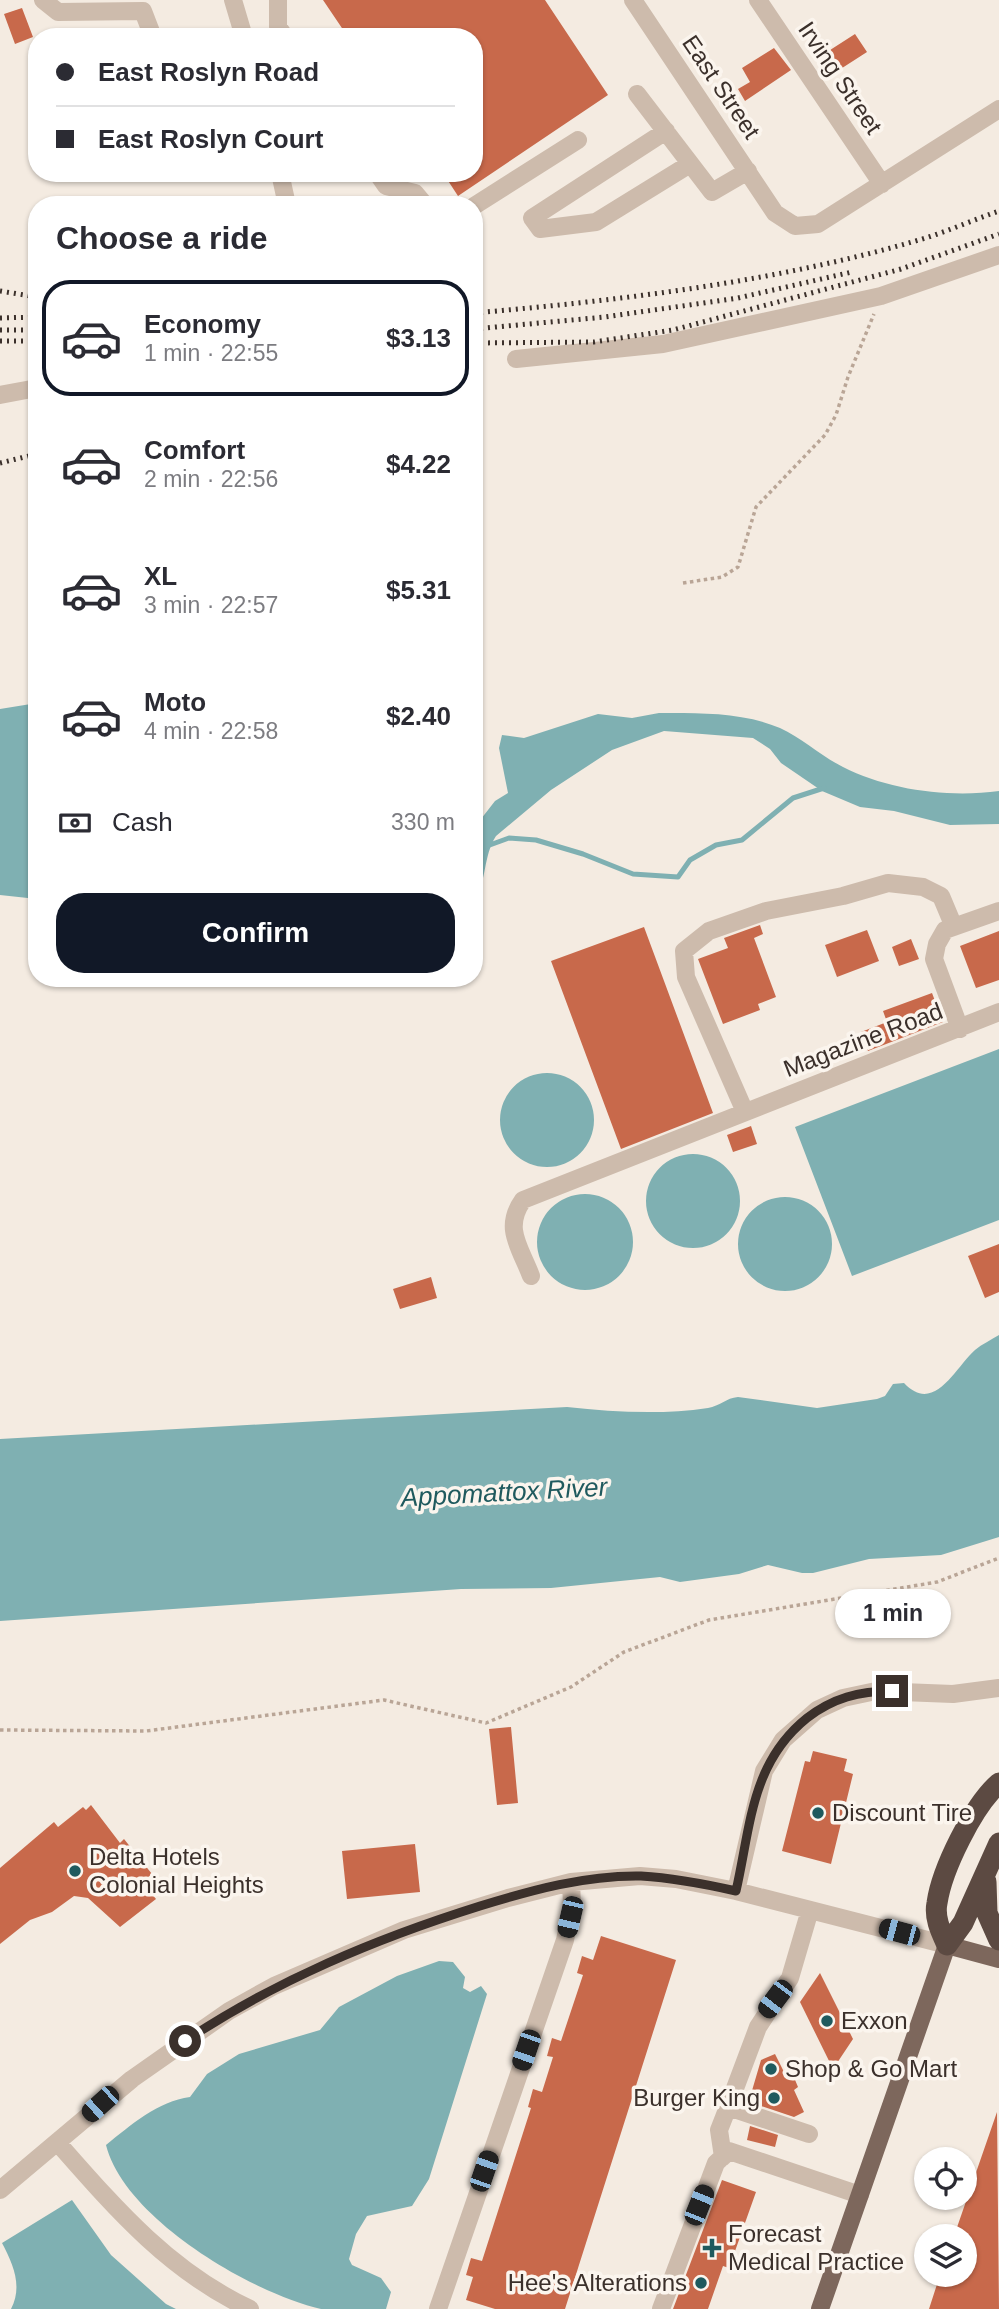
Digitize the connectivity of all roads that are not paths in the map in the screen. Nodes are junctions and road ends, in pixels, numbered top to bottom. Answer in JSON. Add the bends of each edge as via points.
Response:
{"nodes":[{"id":1,"x":43,"y":0,"type":"edge"},
{"id":2,"x":233,"y":0,"type":"edge"},
{"id":3,"x":278,"y":0,"type":"edge"},
{"id":4,"x":633,"y":0,"type":"edge"},
{"id":5,"x":758,"y":0,"type":"edge"},
{"id":6,"x":150,"y":28,"type":"edge"},
{"id":7,"x":241,"y":28,"type":"edge"},
{"id":8,"x":279,"y":28,"type":"edge"},
{"id":9,"x":637,"y":94,"type":"dead end"},
{"id":10,"x":999,"y":109,"type":"edge"},
{"id":11,"x":666,"y":131,"type":"junction"},
{"id":12,"x":578,"y":140,"type":"dead end"},
{"id":13,"x":690,"y":163,"type":"junction"},
{"id":14,"x":748,"y":171,"type":"junction"},
{"id":15,"x":383,"y":182,"type":"edge"},
{"id":16,"x":882,"y":184,"type":"junction"},
{"id":17,"x":418,"y":196,"type":"edge"},
{"id":18,"x":483,"y":200,"type":"edge"},
{"id":19,"x":999,"y":256,"type":"edge"},
{"id":20,"x":516,"y":359,"type":"dead end"},
{"id":21,"x":28,"y":390,"type":"edge"},
{"id":22,"x":0,"y":396,"type":"edge"},
{"id":23,"x":999,"y":911,"type":"edge"},
{"id":24,"x":954,"y":927,"type":"junction"},
{"id":25,"x":999,"y":1012,"type":"edge"},
{"id":26,"x":960,"y":1029,"type":"junction"},
{"id":27,"x":745,"y":1112,"type":"junction"},
{"id":28,"x":531,"y":1276,"type":"dead end"},
{"id":29,"x":999,"y":1688,"type":"edge"},
{"id":30,"x":999,"y":1783,"type":"edge"},
{"id":31,"x":999,"y":1843,"type":"edge"},
{"id":32,"x":987,"y":1868,"type":"junction"},
{"id":33,"x":571,"y":1882,"type":"junction"},
{"id":34,"x":736,"y":1891,"type":"junction"},
{"id":35,"x":810,"y":1910,"type":"junction"},
{"id":36,"x":999,"y":1940,"type":"edge"},
{"id":37,"x":947,"y":1945,"type":"junction"},
{"id":38,"x":999,"y":1959,"type":"edge"},
{"id":39,"x":728,"y":2106,"type":"junction"},
{"id":40,"x":809,"y":2134,"type":"dead end"},
{"id":41,"x":57,"y":2142,"type":"junction"},
{"id":42,"x":723,"y":2157,"type":"junction"},
{"id":43,"x":0,"y":2190,"type":"edge"},
{"id":44,"x":860,"y":2195,"type":"junction"},
{"id":45,"x":250,"y":2309,"type":"edge"},
{"id":46,"x":438,"y":2309,"type":"edge"},
{"id":47,"x":661,"y":2309,"type":"edge"},
{"id":48,"x":820,"y":2309,"type":"edge"}],
"edges":[{"from":1,"to":6,"type":"street","via":[[58,12],[143,11]]},
{"from":2,"to":7,"type":"street"},
{"from":3,"to":8,"type":"street"},
{"from":4,"to":14,"type":"street","name":"East Street"},
{"from":5,"to":16,"type":"street","name":"Irving Street"},
{"from":9,"to":11,"type":"street"},
{"from":10,"to":16,"type":"street","name":"East Street"},
{"from":11,"to":13,"type":"street"},
{"from":11,"to":13,"type":"street","via":[[532,218],[540,229],[596,222]]},
{"from":12,"to":18,"type":"street"},
{"from":13,"to":14,"type":"street","via":[[712,192]]},
{"from":14,"to":16,"type":"street","name":"East Street","via":[[784,221],[807,227]]},
{"from":15,"to":17,"type":"street"},
{"from":19,"to":20,"type":"street","via":[[881,296],[663,344]]},
{"from":21,"to":22,"type":"street"},
{"from":23,"to":24,"type":"street"},
{"from":24,"to":26,"type":"street","via":[[945,930],[934,959]]},
{"from":24,"to":27,"type":"street","via":[[941,896],[923,887],[888,883],[766,911],[709,931],[684,951],[686,977]]},
{"from":25,"to":26,"type":"street","name":"Magazine Road"},
{"from":26,"to":27,"type":"street","name":"Magazine Road"},
{"from":27,"to":28,"type":"street","name":"Magazine Road","via":[[523,1200],[511,1224]]},
{"from":29,"to":34,"type":"street","via":[[953,1694],[876,1691],[817,1710],[783,1740],[764,1771]]},
{"from":30,"to":37,"type":"highway","via":[[967,1825],[937,1904]]},
{"from":31,"to":32,"type":"highway"},
{"from":32,"to":36,"type":"highway","via":[[985,1905]]},
{"from":32,"to":37,"type":"highway","via":[[963,1923]]},
{"from":33,"to":34,"type":"street","via":[[640,1876]]},
{"from":33,"to":41,"type":"street","via":[[404,1930],[274,1986],[174,2048]]},
{"from":33,"to":46,"type":"street","via":[[565,1940]]},
{"from":34,"to":35,"type":"street"},
{"from":35,"to":37,"type":"street"},
{"from":35,"to":39,"type":"street","via":[[785,1989],[764,2014]]},
{"from":37,"to":38,"type":"main road"},
{"from":37,"to":44,"type":"main road"},
{"from":39,"to":40,"type":"street"},
{"from":39,"to":42,"type":"street","via":[[719,2130]]},
{"from":41,"to":43,"type":"street"},
{"from":41,"to":45,"type":"street","via":[[155,2249],[218,2293]]},
{"from":42,"to":44,"type":"street","via":[[729,2151]]},
{"from":42,"to":47,"type":"street","via":[[711,2175]]},
{"from":44,"to":48,"type":"main road"}]}
